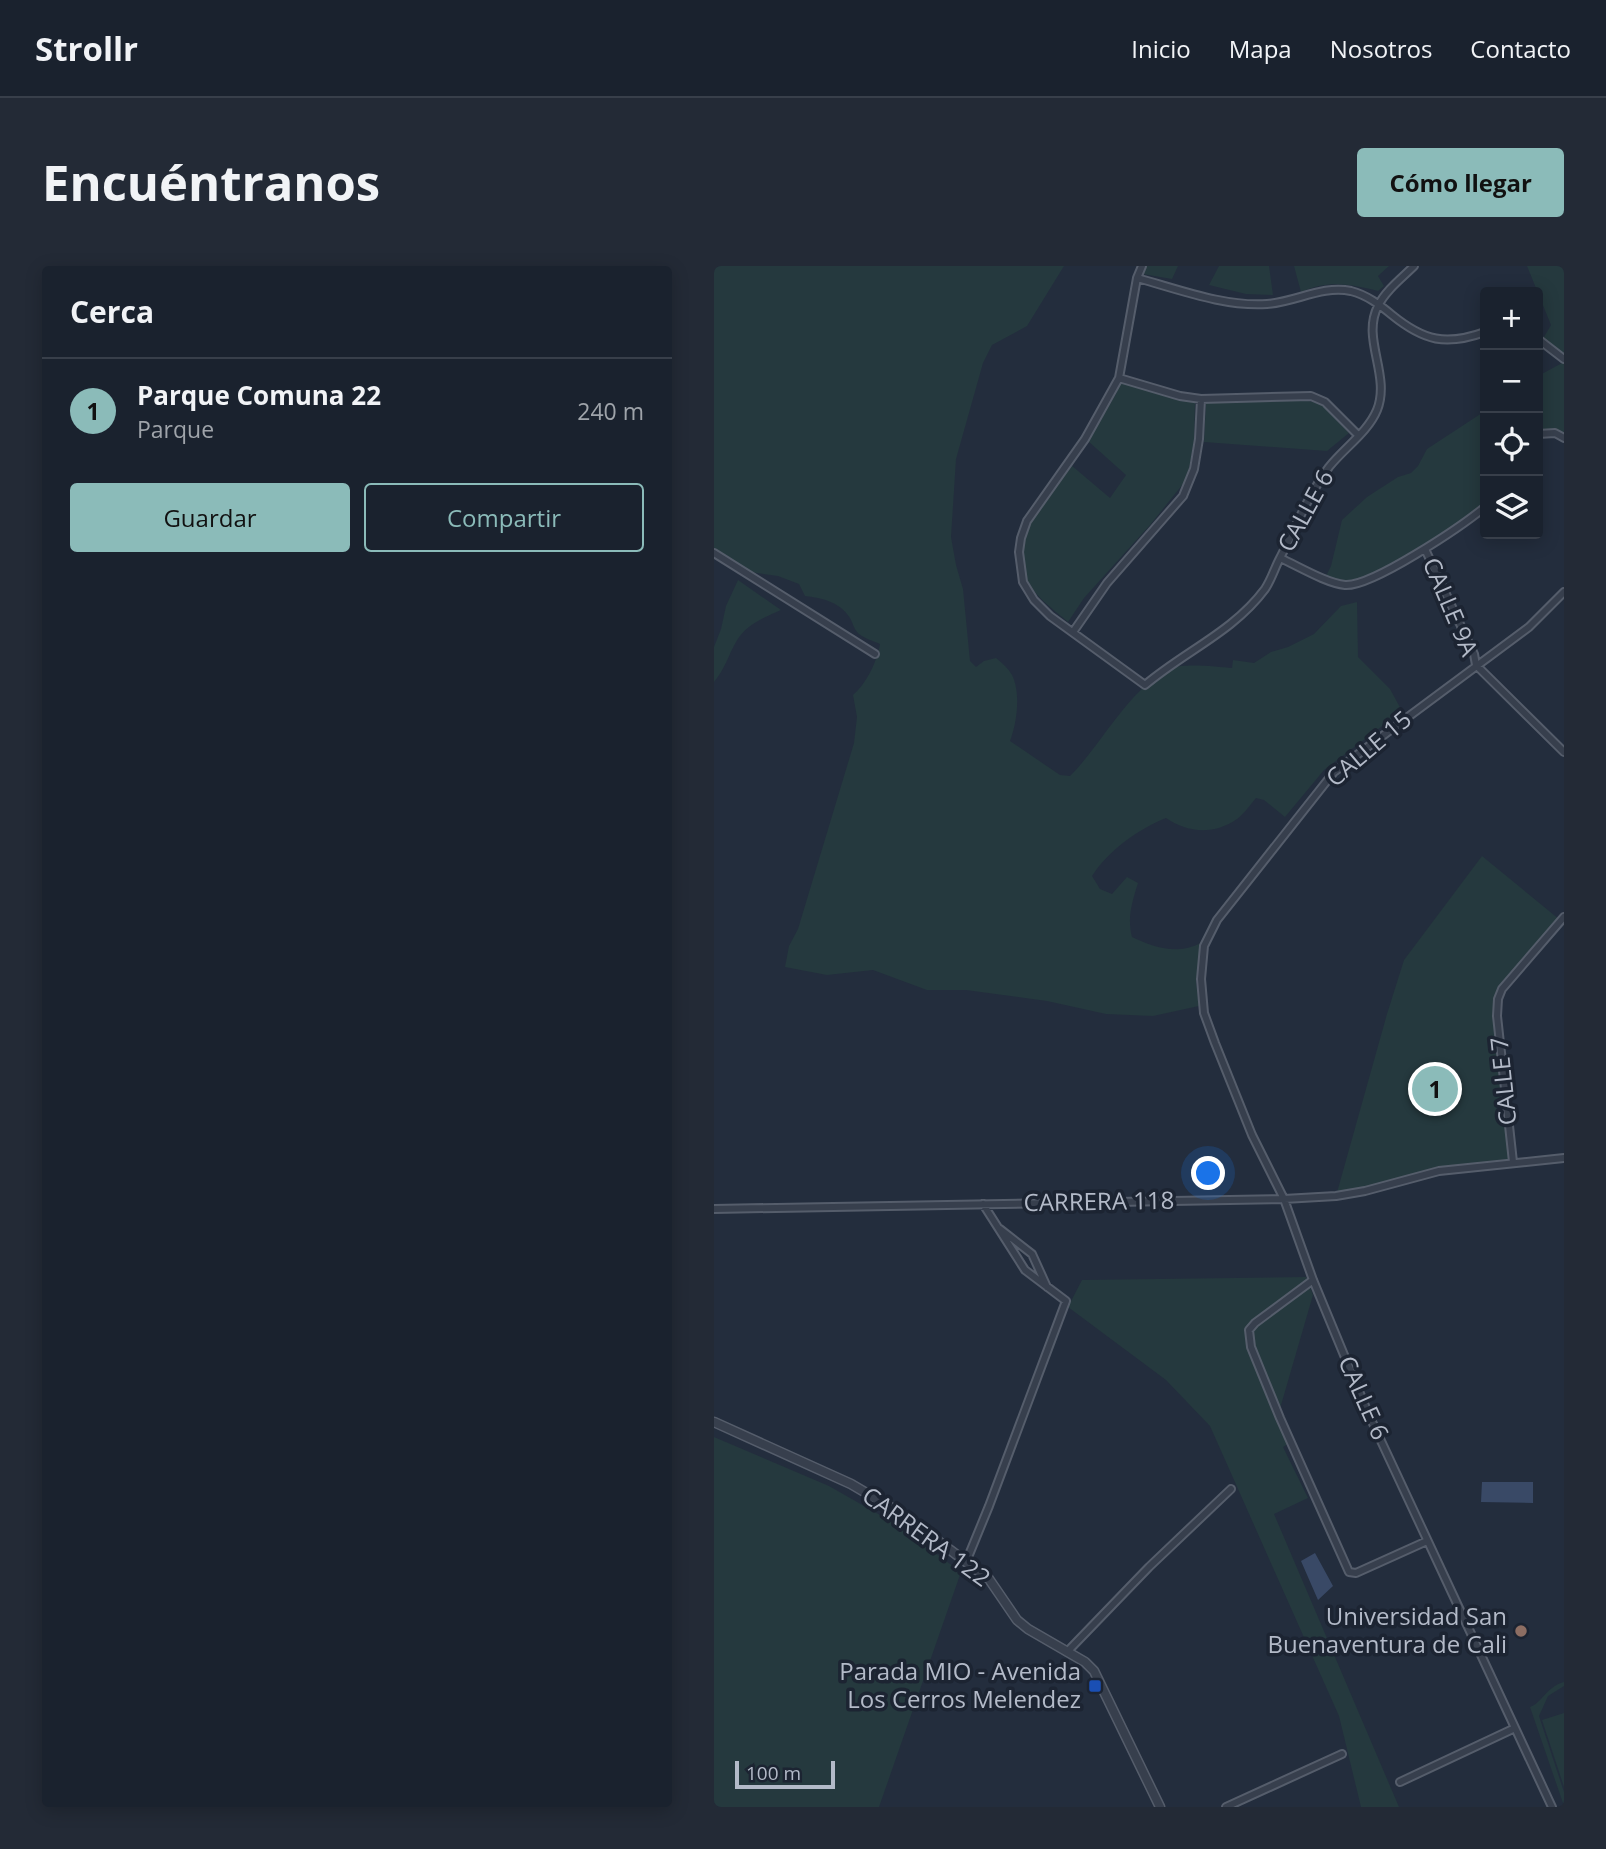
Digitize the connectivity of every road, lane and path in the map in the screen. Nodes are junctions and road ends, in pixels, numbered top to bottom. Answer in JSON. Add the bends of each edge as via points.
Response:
{"nodes":[{"id":1,"x":1142,"y":266,"type":"edge"},
{"id":2,"x":1414,"y":266,"type":"edge"},
{"id":3,"x":1137,"y":278,"type":"junction"},
{"id":4,"x":1379,"y":304,"type":"junction"},
{"id":5,"x":1480,"y":334,"type":"edge"},
{"id":6,"x":1543,"y":344,"type":"edge"},
{"id":7,"x":1564,"y":359,"type":"edge"},
{"id":8,"x":1119,"y":378,"type":"junction"},
{"id":9,"x":1201,"y":399,"type":"junction"},
{"id":10,"x":1543,"y":434,"type":"edge"},
{"id":11,"x":1358,"y":435,"type":"junction"},
{"id":12,"x":1564,"y":438,"type":"edge"},
{"id":13,"x":1480,"y":510,"type":"edge"},
{"id":14,"x":1425,"y":549,"type":"junction"},
{"id":15,"x":714,"y":553,"type":"edge"},
{"id":16,"x":1280,"y":558,"type":"junction"},
{"id":17,"x":1564,"y":592,"type":"edge"},
{"id":18,"x":1073,"y":632,"type":"junction"},
{"id":19,"x":875,"y":654,"type":"dead end"},
{"id":20,"x":1476,"y":666,"type":"junction"},
{"id":21,"x":1564,"y":752,"type":"edge"},
{"id":22,"x":1564,"y":917,"type":"edge"},
{"id":23,"x":1201,"y":979,"type":"joint"},
{"id":24,"x":1564,"y":1158,"type":"edge"},
{"id":25,"x":1513,"y":1162,"type":"junction"},
{"id":26,"x":1284,"y":1199,"type":"junction"},
{"id":27,"x":983,"y":1204,"type":"junction"},
{"id":28,"x":714,"y":1209,"type":"edge"},
{"id":29,"x":994,"y":1224,"type":"junction"},
{"id":30,"x":1313,"y":1280,"type":"junction"},
{"id":31,"x":1048,"y":1288,"type":"junction"},
{"id":32,"x":714,"y":1422,"type":"edge"},
{"id":33,"x":1231,"y":1489,"type":"dead end"},
{"id":34,"x":1427,"y":1541,"type":"junction"},
{"id":35,"x":966,"y":1562,"type":"junction"},
{"id":36,"x":1067,"y":1652,"type":"junction"},
{"id":37,"x":1515,"y":1728,"type":"junction"},
{"id":38,"x":1342,"y":1754,"type":"dead end"},
{"id":39,"x":1400,"y":1782,"type":"dead end"},
{"id":40,"x":1160,"y":1807,"type":"edge"},
{"id":41,"x":1226,"y":1807,"type":"edge"},
{"id":42,"x":1552,"y":1807,"type":"edge"}],
"edges":[{"from":1,"to":3,"type":"street"},
{"from":2,"to":4,"type":"street"},
{"from":3,"to":4,"type":"street","via":[[1249,304],[1282,302],[1329,290],[1353,292]]},
{"from":3,"to":8,"type":"street"},
{"from":4,"to":5,"type":"street","via":[[1406,327],[1433,339],[1467,339]]},
{"from":4,"to":11,"type":"street","name":"CALLE 6","via":[[1373,329],[1383,386],[1375,415]]},
{"from":6,"to":7,"type":"street"},
{"from":8,"to":9,"type":"street"},
{"from":8,"to":18,"type":"street","via":[[1085,439],[1027,521],[1021,538],[1023,582],[1050,616]]},
{"from":9,"to":11,"type":"street","via":[[1311,396],[1330,407]]},
{"from":9,"to":18,"type":"street","via":[[1194,469],[1183,496],[1107,583]]},
{"from":10,"to":12,"type":"street"},
{"from":11,"to":16,"type":"street","name":"CALLE 6","via":[[1310,497]]},
{"from":13,"to":14,"type":"street"},
{"from":14,"to":16,"type":"street","via":[[1360,583],[1347,585]]},
{"from":14,"to":20,"type":"street","name":"CALLE 9A"},
{"from":15,"to":19,"type":"street"},
{"from":16,"to":18,"type":"street","name":"CALLE 6","via":[[1266,587],[1244,614],[1145,685]]},
{"from":17,"to":20,"type":"street","name":"CALLE 15","via":[[1529,627]]},
{"from":20,"to":21,"type":"street"},
{"from":20,"to":23,"type":"street","name":"CALLE 15","via":[[1334,772],[1217,920],[1204,946]]},
{"from":22,"to":25,"type":"street","name":"CALLE 7","via":[[1498,999]]},
{"from":23,"to":26,"type":"street","name":"CALLE 6","via":[[1204,1013],[1215,1043]]},
{"from":24,"to":25,"type":"street","name":"CARRERA 118"},
{"from":25,"to":26,"type":"street","name":"CARRERA 118","via":[[1439,1171],[1336,1196]]},
{"from":26,"to":27,"type":"street","name":"CARRERA 118"},
{"from":26,"to":30,"type":"street","name":"CALLE 6"},
{"from":27,"to":28,"type":"street","name":"CARRERA 118"},
{"from":27,"to":29,"type":"street"},
{"from":29,"to":31,"type":"street","via":[[1025,1270]]},
{"from":29,"to":31,"type":"street","via":[[1032,1254]]},
{"from":30,"to":34,"type":"street","name":"CALLE 6"},
{"from":30,"to":34,"type":"street","via":[[1249,1330],[1251,1348],[1280,1418],[1349,1572],[1356,1573]]},
{"from":31,"to":35,"type":"street","via":[[1066,1301]]},
{"from":32,"to":35,"type":"street","name":"CARRERA 122","via":[[860,1489]]},
{"from":33,"to":36,"type":"street"},
{"from":34,"to":37,"type":"street","name":"CALLE 6"},
{"from":35,"to":36,"type":"street","name":"CARRERA 122","via":[[989,1579],[1017,1620]]},
{"from":36,"to":40,"type":"street","name":"CARRERA 122","via":[[1094,1671]]},
{"from":37,"to":39,"type":"street"},
{"from":37,"to":42,"type":"street","name":"CALLE 6"},
{"from":38,"to":41,"type":"street"}]}
